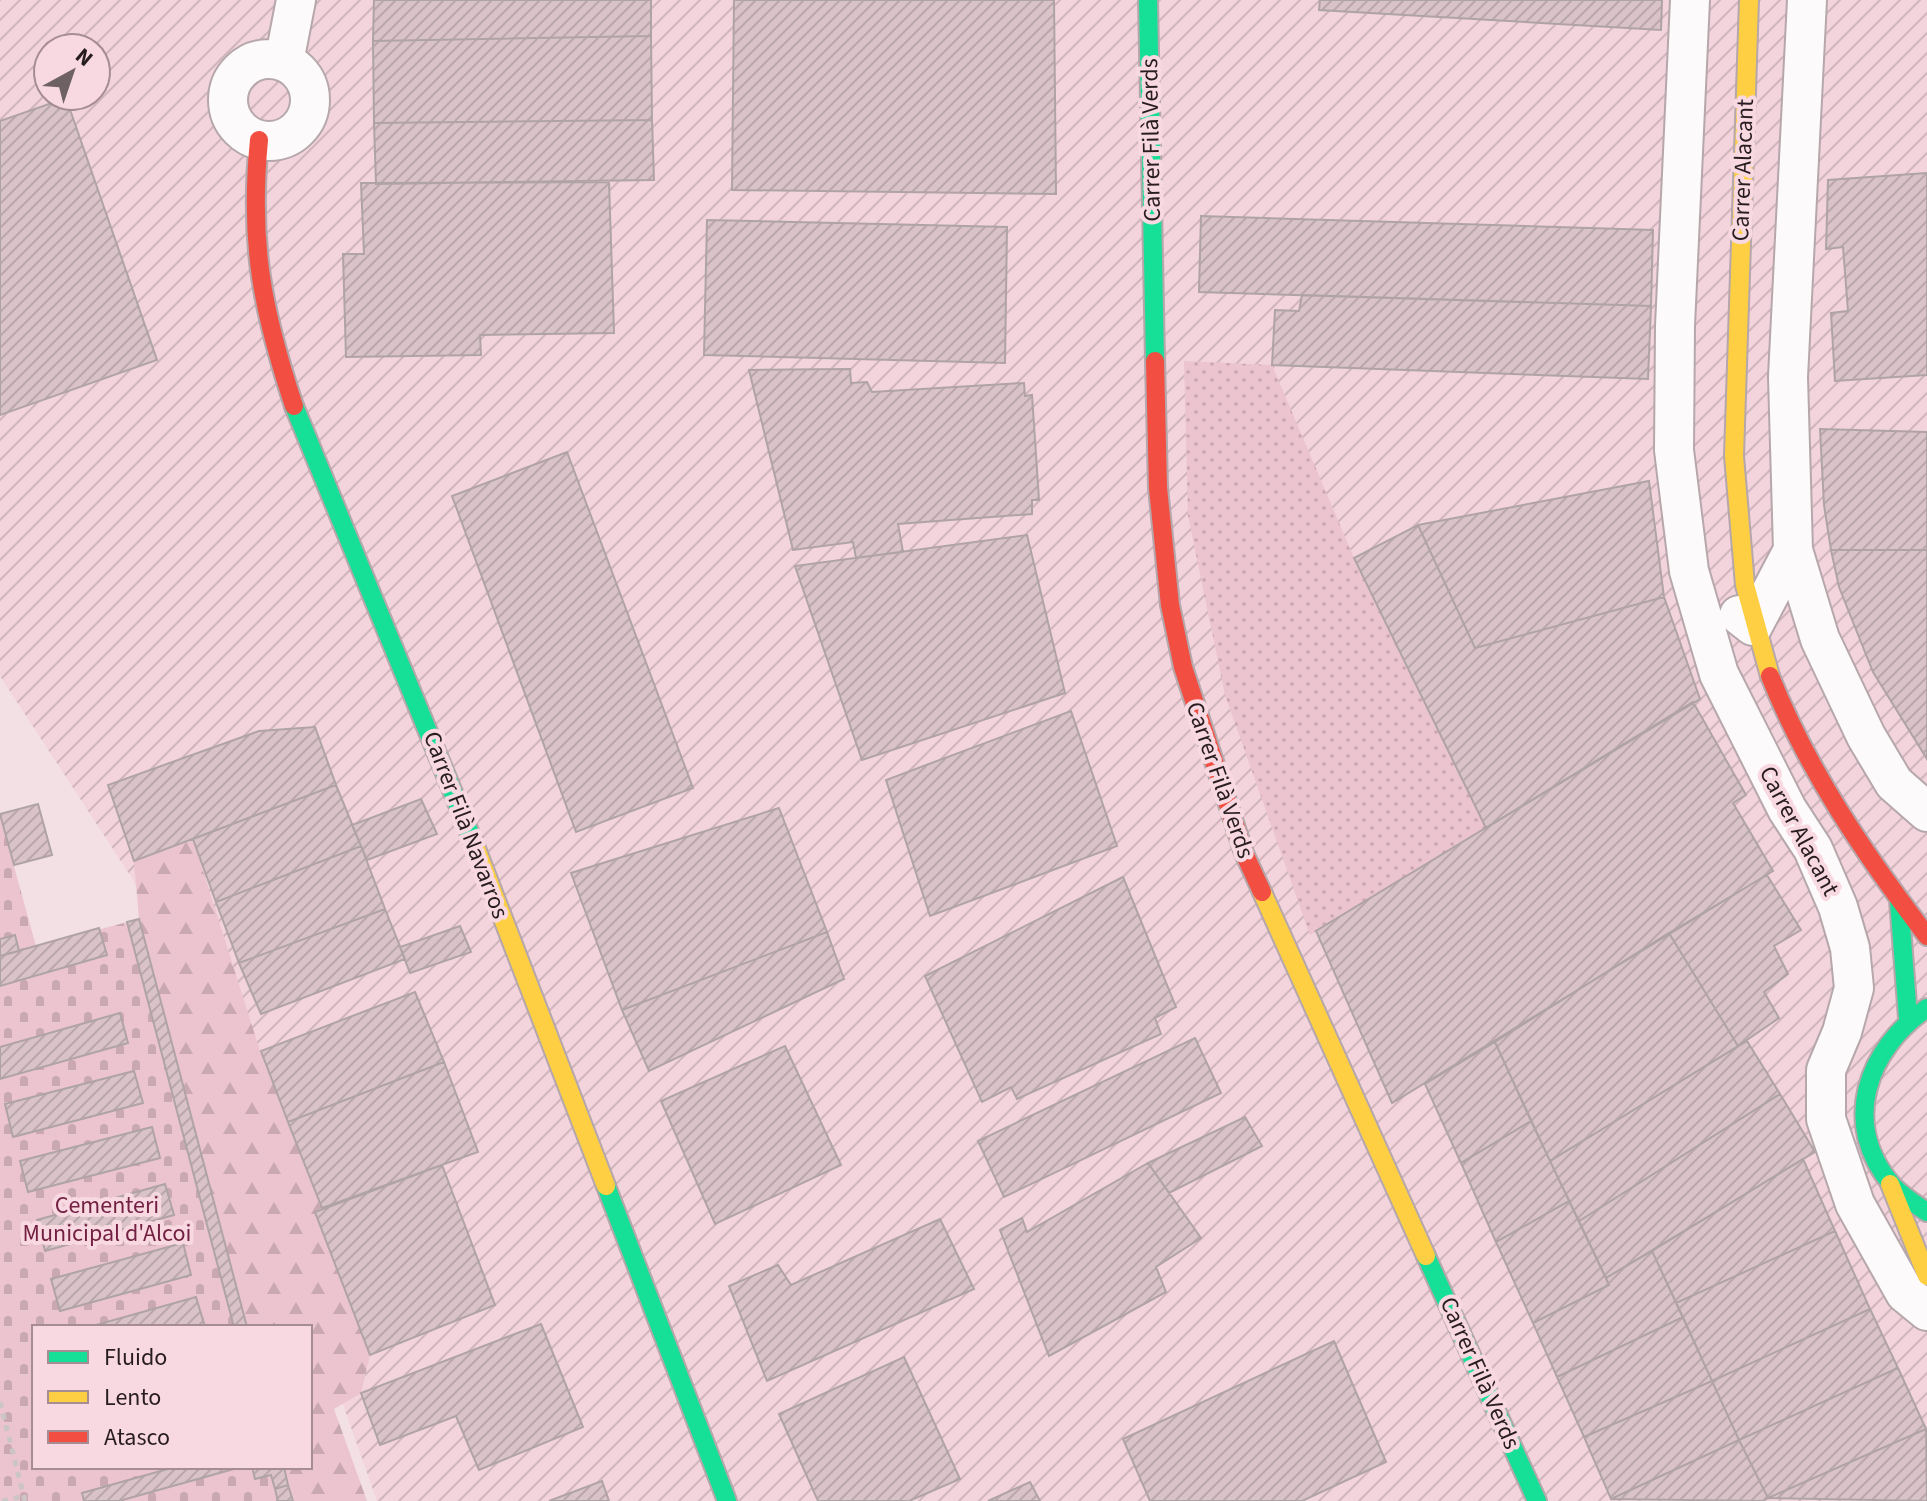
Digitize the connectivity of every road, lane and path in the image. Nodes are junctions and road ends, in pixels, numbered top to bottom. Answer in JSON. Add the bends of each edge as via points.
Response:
{"nodes":[{"id":1,"x":296,"y":0,"type":"edge"},
{"id":2,"x":1148,"y":0,"type":"edge"},
{"id":3,"x":1690,"y":0,"type":"edge"},
{"id":4,"x":1749,"y":0,"type":"edge"},
{"id":5,"x":1807,"y":0,"type":"edge"},
{"id":6,"x":284,"y":62,"type":"junction"},
{"id":7,"x":259,"y":140,"type":"junction"},
{"id":8,"x":1793,"y":550,"type":"junction"},
{"id":9,"x":1689,"y":571,"type":"junction"},
{"id":10,"x":1753,"y":626,"type":"junction"},
{"id":11,"x":1927,"y":812,"type":"edge"},
{"id":12,"x":1899,"y":900,"type":"junction"},
{"id":13,"x":1927,"y":936,"type":"edge"},
{"id":14,"x":1927,"y":1008,"type":"edge"},
{"id":15,"x":1908,"y":1018,"type":"junction"},
{"id":16,"x":1890,"y":1184,"type":"junction"},
{"id":17,"x":1927,"y":1212,"type":"edge"},
{"id":18,"x":1927,"y":1276,"type":"edge"},
{"id":19,"x":1927,"y":1311,"type":"edge"},
{"id":20,"x":0,"y":1402,"type":"edge"},
{"id":21,"x":24,"y":1498,"type":"edge"},
{"id":22,"x":2,"y":1501,"type":"edge"},
{"id":23,"x":727,"y":1501,"type":"edge"},
{"id":24,"x":1537,"y":1501,"type":"edge"}],
"edges":[{"from":1,"to":6,"type":"street"},
{"from":2,"to":24,"type":"street","name":"Carrer Filà Verds","via":[[1158,488],[1170,605],[1183,667],[1244,853]]},
{"from":3,"to":9,"type":"street","name":"Carrer Alacant","via":[[1674,437]]},
{"from":4,"to":10,"type":"street","name":"Carrer Alacant","via":[[1734,446],[1738,551]]},
{"from":5,"to":8,"type":"street","via":[[1788,377]]},
{"from":6,"to":7,"type":"street","via":[[303,77],[308,112],[294,132]]},
{"from":6,"to":7,"type":"street","via":[[257,60],[236,75],[230,87],[230,114],[247,135]]},
{"from":7,"to":23,"type":"street","name":"Carrer Filà Navarros","via":[[255,244],[288,385],[323,480],[400,653]]},
{"from":8,"to":10,"type":"street"},
{"from":8,"to":11,"type":"street","via":[[1820,639],[1866,736],[1894,783]]},
{"from":9,"to":10,"type":"street"},
{"from":9,"to":19,"type":"street","name":"Carrer Alacant","via":[[1719,674],[1830,882],[1850,948],[1854,988],[1826,1070],[1826,1119],[1840,1169],[1905,1293]]},
{"from":10,"to":12,"type":"street","name":"Carrer Alacant","via":[[1790,722]]},
{"from":12,"to":13,"type":"street","name":"Carrer Alacant"},
{"from":12,"to":15,"type":"street","name":"Carrer Alacant"},
{"from":14,"to":15,"type":"street"},
{"from":15,"to":16,"type":"street","via":[[1882,1045],[1865,1091],[1863,1116],[1871,1152]]},
{"from":16,"to":17,"type":"street"},
{"from":16,"to":18,"type":"street"},
{"from":20,"to":21,"type":"path"},
{"from":21,"to":22,"type":"path"}]}
